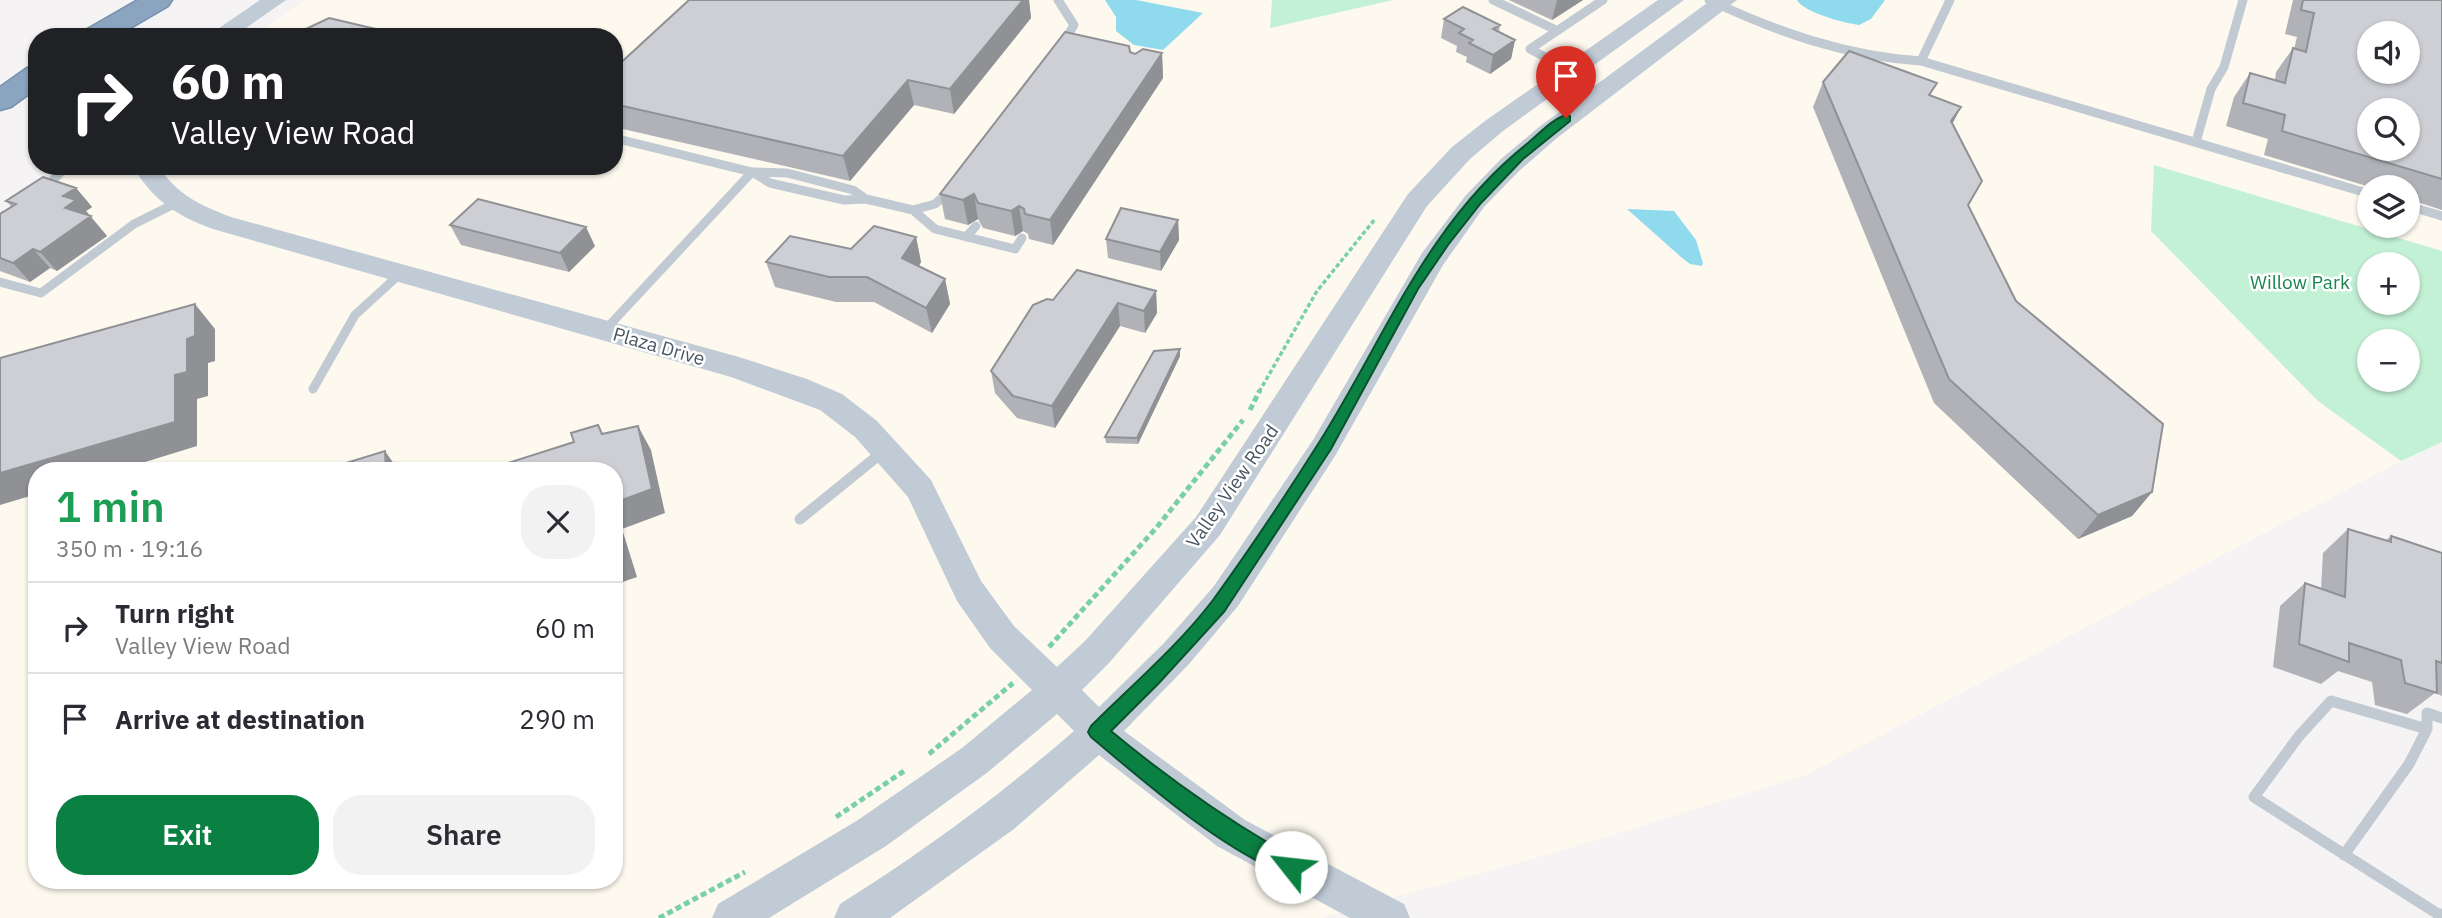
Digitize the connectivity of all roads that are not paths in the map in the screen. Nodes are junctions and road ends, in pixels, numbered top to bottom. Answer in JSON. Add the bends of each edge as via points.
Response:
{"nodes":[{"id":1,"x":158,"y":0,"type":"edge"},
{"id":2,"x":275,"y":0,"type":"edge"},
{"id":3,"x":1058,"y":0,"type":"edge"},
{"id":4,"x":1493,"y":0,"type":"edge"},
{"id":5,"x":1603,"y":0,"type":"edge"},
{"id":6,"x":1674,"y":0,"type":"edge"},
{"id":7,"x":1950,"y":0,"type":"edge"},
{"id":8,"x":2243,"y":0,"type":"edge"},
{"id":9,"x":1718,"y":2,"type":"edge"},
{"id":10,"x":110,"y":28,"type":"edge"},
{"id":11,"x":231,"y":28,"type":"edge"},
{"id":12,"x":1556,"y":30,"type":"junction"},
{"id":13,"x":1519,"y":44,"type":"dead end"},
{"id":14,"x":1061,"y":46,"type":"junction"},
{"id":15,"x":1073,"y":49,"type":"edge"},
{"id":16,"x":1530,"y":49,"type":"junction"},
{"id":17,"x":1053,"y":57,"type":"edge"},
{"id":18,"x":1921,"y":61,"type":"junction"},
{"id":19,"x":1572,"y":71,"type":"junction"},
{"id":20,"x":28,"y":81,"type":"edge"},
{"id":21,"x":0,"y":101,"type":"edge"},
{"id":22,"x":623,"y":140,"type":"edge"},
{"id":23,"x":2196,"y":142,"type":"junction"},
{"id":24,"x":752,"y":172,"type":"junction"},
{"id":25,"x":58,"y":175,"type":"edge"},
{"id":26,"x":150,"y":175,"type":"edge"},
{"id":27,"x":953,"y":187,"type":"edge"},
{"id":28,"x":2357,"y":190,"type":"edge"},
{"id":29,"x":36,"y":196,"type":"edge"},
{"id":30,"x":176,"y":203,"type":"junction"},
{"id":31,"x":913,"y":209,"type":"junction"},
{"id":32,"x":2420,"y":210,"type":"edge"},
{"id":33,"x":2442,"y":216,"type":"edge"},
{"id":34,"x":976,"y":226,"type":"edge"},
{"id":35,"x":966,"y":237,"type":"junction"},
{"id":36,"x":1022,"y":238,"type":"dead end"},
{"id":37,"x":401,"y":272,"type":"junction"},
{"id":38,"x":0,"y":282,"type":"edge"},
{"id":39,"x":605,"y":330,"type":"junction"},
{"id":40,"x":313,"y":389,"type":"dead end"},
{"id":41,"x":886,"y":449,"type":"junction"},
{"id":42,"x":800,"y":519,"type":"dead end"},
{"id":43,"x":1044,"y":678,"type":"junction"},
{"id":44,"x":2442,"y":718,"type":"edge"},
{"id":45,"x":2427,"y":729,"type":"junction"},
{"id":46,"x":1097,"y":732,"type":"junction"},
{"id":47,"x":2344,"y":855,"type":"junction"},
{"id":48,"x":2442,"y":914,"type":"edge"},
{"id":49,"x":732,"y":918,"type":"edge"},
{"id":50,"x":855,"y":918,"type":"edge"},
{"id":51,"x":1390,"y":918,"type":"edge"}],
"edges":[{"from":1,"to":10,"type":"highway"},
{"from":2,"to":11,"type":"main road"},
{"from":3,"to":14,"type":"lane","via":[[1074,25]]},
{"from":4,"to":12,"type":"lane"},
{"from":5,"to":12,"type":"lane"},
{"from":6,"to":19,"type":"main road","name":"Valley View Road"},
{"from":7,"to":18,"type":"lane"},
{"from":8,"to":23,"type":"lane"},
{"from":9,"to":18,"type":"lane","via":[[1831,46],[1892,60]]},
{"from":9,"to":46,"type":"main road","via":[[1519,156],[1477,200],[1412,288],[1326,444],[1218,607]]},
{"from":12,"to":16,"type":"lane"},
{"from":13,"to":16,"type":"lane"},
{"from":14,"to":15,"type":"lane"},
{"from":14,"to":17,"type":"lane"},
{"from":16,"to":19,"type":"lane"},
{"from":18,"to":23,"type":"lane"},
{"from":19,"to":43,"type":"main road","name":"Valley View Road","via":[[1461,153],[1417,200],[1208,526],[1134,611]]},
{"from":20,"to":21,"type":"highway"},
{"from":22,"to":24,"type":"lane"},
{"from":23,"to":28,"type":"lane"},
{"from":24,"to":31,"type":"lane","via":[[770,183]]},
{"from":24,"to":39,"type":"lane"},
{"from":25,"to":29,"type":"lane"},
{"from":26,"to":30,"type":"main road","name":"Plaza Drive"},
{"from":27,"to":31,"type":"lane","via":[[935,204]]},
{"from":30,"to":37,"type":"main road","name":"Plaza Drive","via":[[222,223]]},
{"from":30,"to":38,"type":"lane","via":[[134,224],[41,293]]},
{"from":31,"to":35,"type":"lane","via":[[935,229]]},
{"from":32,"to":33,"type":"lane"},
{"from":34,"to":35,"type":"lane"},
{"from":35,"to":36,"type":"lane","via":[[1015,249]]},
{"from":37,"to":39,"type":"main road","name":"Plaza Drive"},
{"from":37,"to":40,"type":"lane","via":[[355,315]]},
{"from":39,"to":41,"type":"main road","name":"Plaza Drive","via":[[796,387],[831,402]]},
{"from":41,"to":42,"type":"lane"},
{"from":41,"to":43,"type":"main road","name":"Plaza Drive","via":[[919,489],[969,591],[1002,637]]},
{"from":43,"to":46,"type":"main road","name":"Plaza Drive"},
{"from":43,"to":49,"type":"main road","name":"Valley View Road","via":[[975,760],[872,833]]},
{"from":44,"to":45,"type":"lane","via":[[2427,713]]},
{"from":45,"to":47,"type":"lane","via":[[2409,764]]},
{"from":45,"to":47,"type":"lane","via":[[2331,701],[2254,797]]},
{"from":46,"to":50,"type":"main road","via":[[983,828]]},
{"from":46,"to":51,"type":"main road","name":"Plaza Drive","via":[[1231,833]]},
{"from":47,"to":48,"type":"lane"}]}
